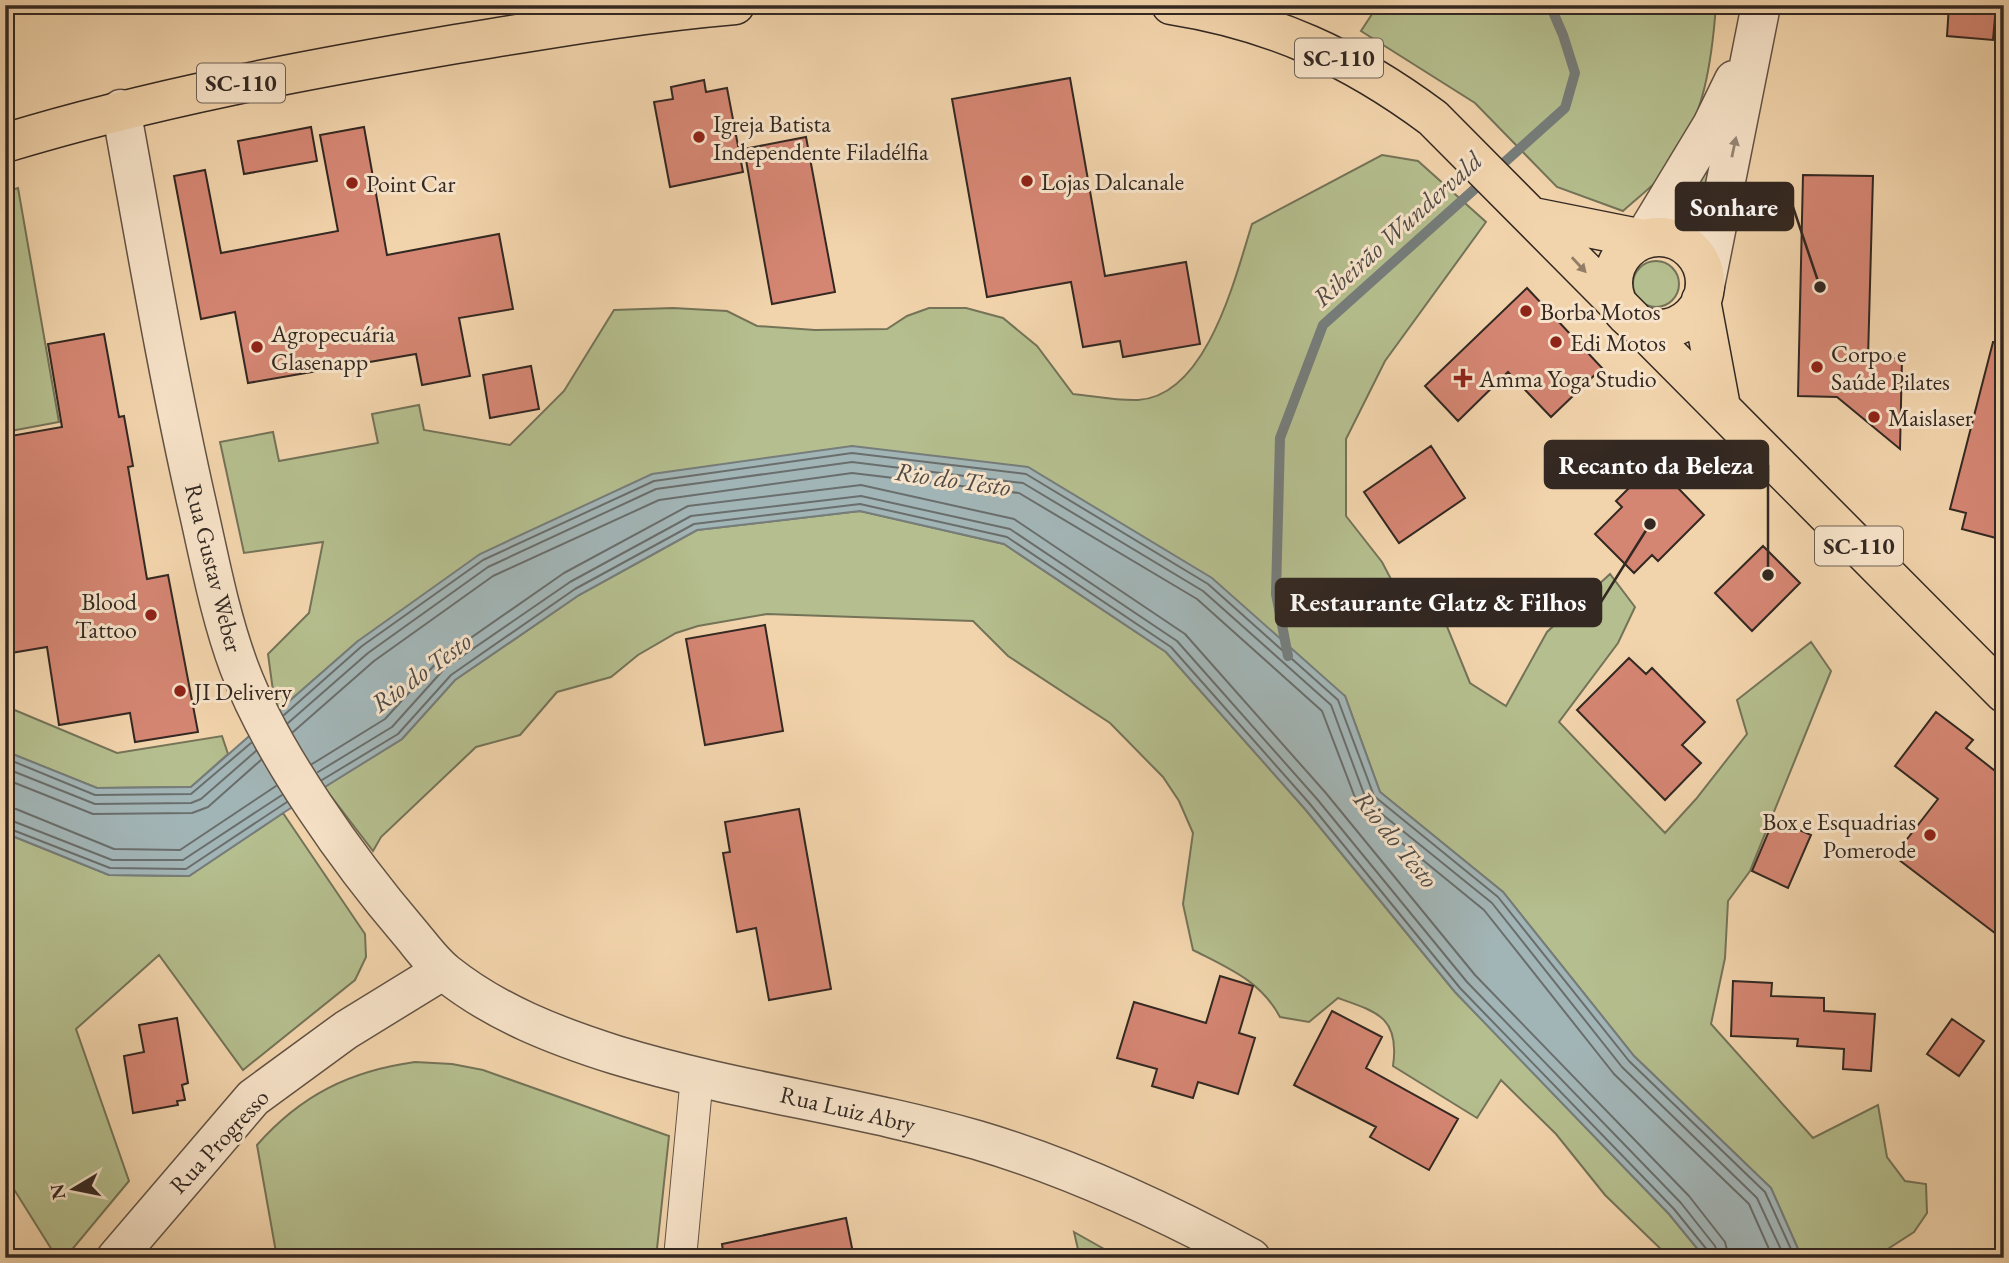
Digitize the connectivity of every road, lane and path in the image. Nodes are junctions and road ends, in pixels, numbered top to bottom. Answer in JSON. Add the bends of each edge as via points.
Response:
{"nodes":[{"id":1,"x":735,"y":5,"type":"edge"},
{"id":2,"x":1171,"y":5,"type":"edge"},
{"id":3,"x":1759,"y":18,"type":"edge"},
{"id":4,"x":121,"y":109,"type":"junction"},
{"id":5,"x":5,"y":143,"type":"edge"},
{"id":6,"x":1520,"y":204,"type":"junction"},
{"id":7,"x":1643,"y":239,"type":"junction"},
{"id":8,"x":1703,"y":293,"type":"junction"},
{"id":9,"x":1624,"y":312,"type":"junction"},
{"id":10,"x":1721,"y":407,"type":"junction"},
{"id":11,"x":2001,"y":682,"type":"edge"},
{"id":12,"x":442,"y":971,"type":"junction"},
{"id":13,"x":697,"y":1076,"type":"junction"},
{"id":14,"x":117,"y":1258,"type":"edge"},
{"id":15,"x":680,"y":1258,"type":"edge"},
{"id":16,"x":1251,"y":1258,"type":"edge"}],
"edges":[{"from":1,"to":4,"type":"main road","number":"SC-110","via":[[615,19],[362,60]]},
{"from":2,"to":6,"type":"main road","number":"SC-110","via":[[1270,27],[1310,43],[1401,94],[1433,118]]},
{"from":3,"to":7,"type":"street","via":[[1712,125]]},
{"from":8,"to":3,"type":"street","one_way":true},
{"from":4,"to":5,"type":"main road","number":"SC-110"},
{"from":4,"to":12,"type":"street","name":"Rua Gustav Weber","via":[[179,423],[220,607],[239,668],[262,718],[316,806],[389,908]]},
{"from":6,"to":7,"type":"main road"},
{"from":6,"to":9,"type":"main road","number":"SC-110","one_way":true},
{"from":7,"to":8,"type":"main road","via":[[1659,236],[1687,246],[1697,257]]},
{"from":7,"to":9,"type":"main road","via":[[1620,257],[1615,271],[1616,299]]},
{"from":8,"to":9,"type":"main road","via":[[1693,313],[1666,328],[1636,322]]},
{"from":8,"to":10,"type":"main road"},
{"from":9,"to":10,"type":"main road","number":"SC-110"},
{"from":10,"to":11,"type":"main road","number":"SC-110"},
{"from":12,"to":13,"type":"street","name":"Rua Luiz Abry","via":[[495,1007],[552,1033]]},
{"from":12,"to":14,"type":"street","name":"Rua Progresso","via":[[346,1030],[253,1098]]},
{"from":13,"to":15,"type":"street"},
{"from":13,"to":16,"type":"street","name":"Rua Luiz Abry","via":[[981,1141],[1159,1210]]}]}
